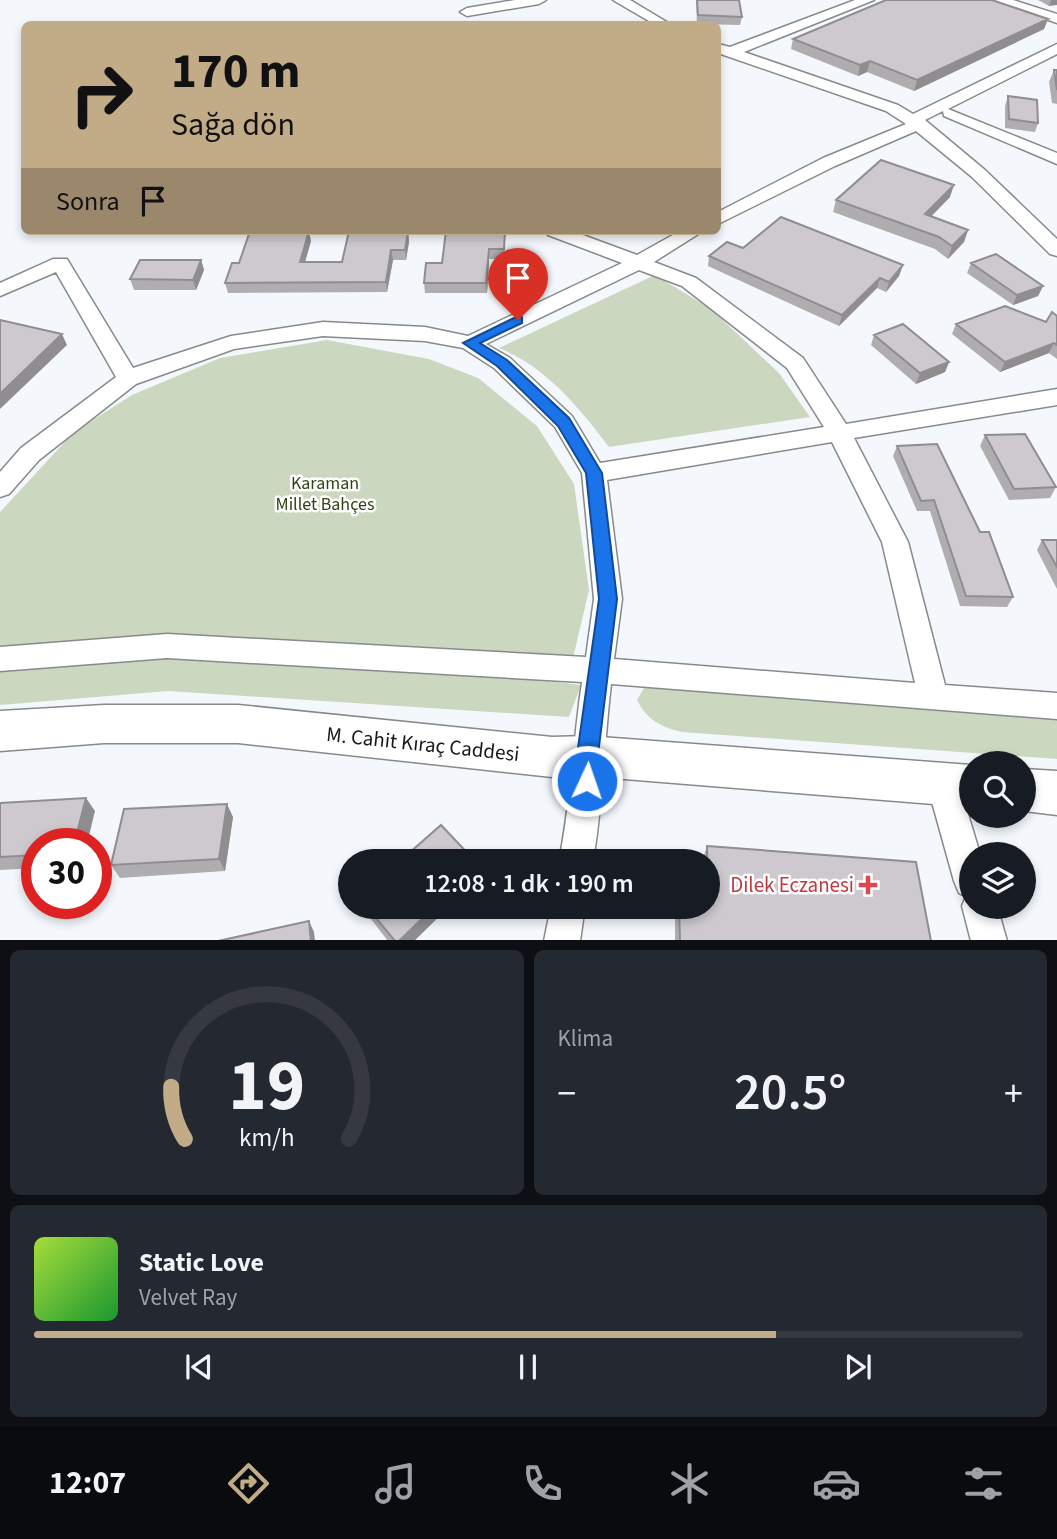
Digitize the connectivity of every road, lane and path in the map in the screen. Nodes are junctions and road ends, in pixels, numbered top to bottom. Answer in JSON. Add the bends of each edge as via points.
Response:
{"nodes":[{"id":1,"x":539,"y":0,"type":"edge"},
{"id":2,"x":620,"y":0,"type":"edge"},
{"id":3,"x":867,"y":0,"type":"edge"},
{"id":4,"x":999,"y":0,"type":"edge"},
{"id":5,"x":467,"y":12,"type":"dead end"},
{"id":6,"x":1057,"y":19,"type":"edge"},
{"id":7,"x":658,"y":21,"type":"edge"},
{"id":8,"x":1057,"y":48,"type":"edge"},
{"id":9,"x":724,"y":50,"type":"edge"},
{"id":10,"x":1057,"y":63,"type":"edge"},
{"id":11,"x":950,"y":113,"type":"junction"},
{"id":12,"x":919,"y":124,"type":"junction"},
{"id":13,"x":1057,"y":159,"type":"edge"},
{"id":14,"x":721,"y":217,"type":"edge"},
{"id":15,"x":1031,"y":224,"type":"junction"},
{"id":16,"x":565,"y":235,"type":"edge"},
{"id":17,"x":687,"y":235,"type":"edge"},
{"id":18,"x":1057,"y":238,"type":"edge"},
{"id":19,"x":1057,"y":250,"type":"edge"},
{"id":20,"x":638,"y":263,"type":"junction"},
{"id":21,"x":0,"y":290,"type":"edge"},
{"id":22,"x":470,"y":343,"type":"junction"},
{"id":23,"x":128,"y":379,"type":"junction"},
{"id":24,"x":1057,"y":397,"type":"edge"},
{"id":25,"x":839,"y":432,"type":"junction"},
{"id":26,"x":594,"y":473,"type":"junction"},
{"id":27,"x":0,"y":488,"type":"edge"},
{"id":28,"x":0,"y":659,"type":"edge"},
{"id":29,"x":599,"y":670,"type":"junction"},
{"id":30,"x":933,"y":697,"type":"junction"},
{"id":31,"x":1057,"y":706,"type":"edge"},
{"id":32,"x":0,"y":732,"type":"edge"},
{"id":33,"x":587,"y":755,"type":"junction"},
{"id":34,"x":957,"y":785,"type":"edge"},
{"id":35,"x":1036,"y":791,"type":"edge"},
{"id":36,"x":1057,"y":793,"type":"edge"},
{"id":37,"x":965,"y":842,"type":"edge"},
{"id":38,"x":578,"y":849,"type":"edge"},
{"id":39,"x":566,"y":919,"type":"edge"},
{"id":40,"x":983,"y":919,"type":"edge"},
{"id":41,"x":562,"y":940,"type":"edge"},
{"id":42,"x":989,"y":940,"type":"edge"}],
"edges":[{"from":1,"to":5,"type":"street"},
{"from":2,"to":7,"type":"street"},
{"from":3,"to":9,"type":"street"},
{"from":4,"to":6,"type":"street"},
{"from":8,"to":12,"type":"street"},
{"from":9,"to":12,"type":"street","via":[[880,104]]},
{"from":10,"to":11,"type":"street"},
{"from":11,"to":12,"type":"street"},
{"from":11,"to":13,"type":"street"},
{"from":12,"to":14,"type":"street","via":[[829,162]]},
{"from":12,"to":15,"type":"street"},
{"from":15,"to":18,"type":"street"},
{"from":15,"to":19,"type":"street"},
{"from":16,"to":20,"type":"street"},
{"from":17,"to":20,"type":"street"},
{"from":20,"to":22,"type":"street"},
{"from":20,"to":25,"type":"street","via":[[689,282],[795,363]]},
{"from":21,"to":23,"type":"street","via":[[60,263]]},
{"from":22,"to":23,"type":"street","via":[[425,334],[323,329],[231,343]]},
{"from":22,"to":26,"type":"street","via":[[502,363],[564,422]]},
{"from":23,"to":27,"type":"street","via":[[30,454]]},
{"from":24,"to":25,"type":"street"},
{"from":25,"to":26,"type":"street"},
{"from":25,"to":30,"type":"street","via":[[895,542]]},
{"from":26,"to":29,"type":"street","via":[[608,599]]},
{"from":28,"to":29,"type":"street","via":[[167,646]]},
{"from":29,"to":30,"type":"street"},
{"from":29,"to":33,"type":"street"},
{"from":30,"to":31,"type":"street"},
{"from":32,"to":33,"type":"street","name":"M. Cahit Kıraç Caddesi","via":[[104,724],[238,724],[552,757]]},
{"from":33,"to":34,"type":"street","name":"M. Cahit Kıraç Caddesi"},
{"from":33,"to":38,"type":"street","via":[[586,807]]},
{"from":34,"to":37,"type":"street"},
{"from":35,"to":36,"type":"street"},
{"from":39,"to":41,"type":"street"},
{"from":40,"to":42,"type":"street"}]}
